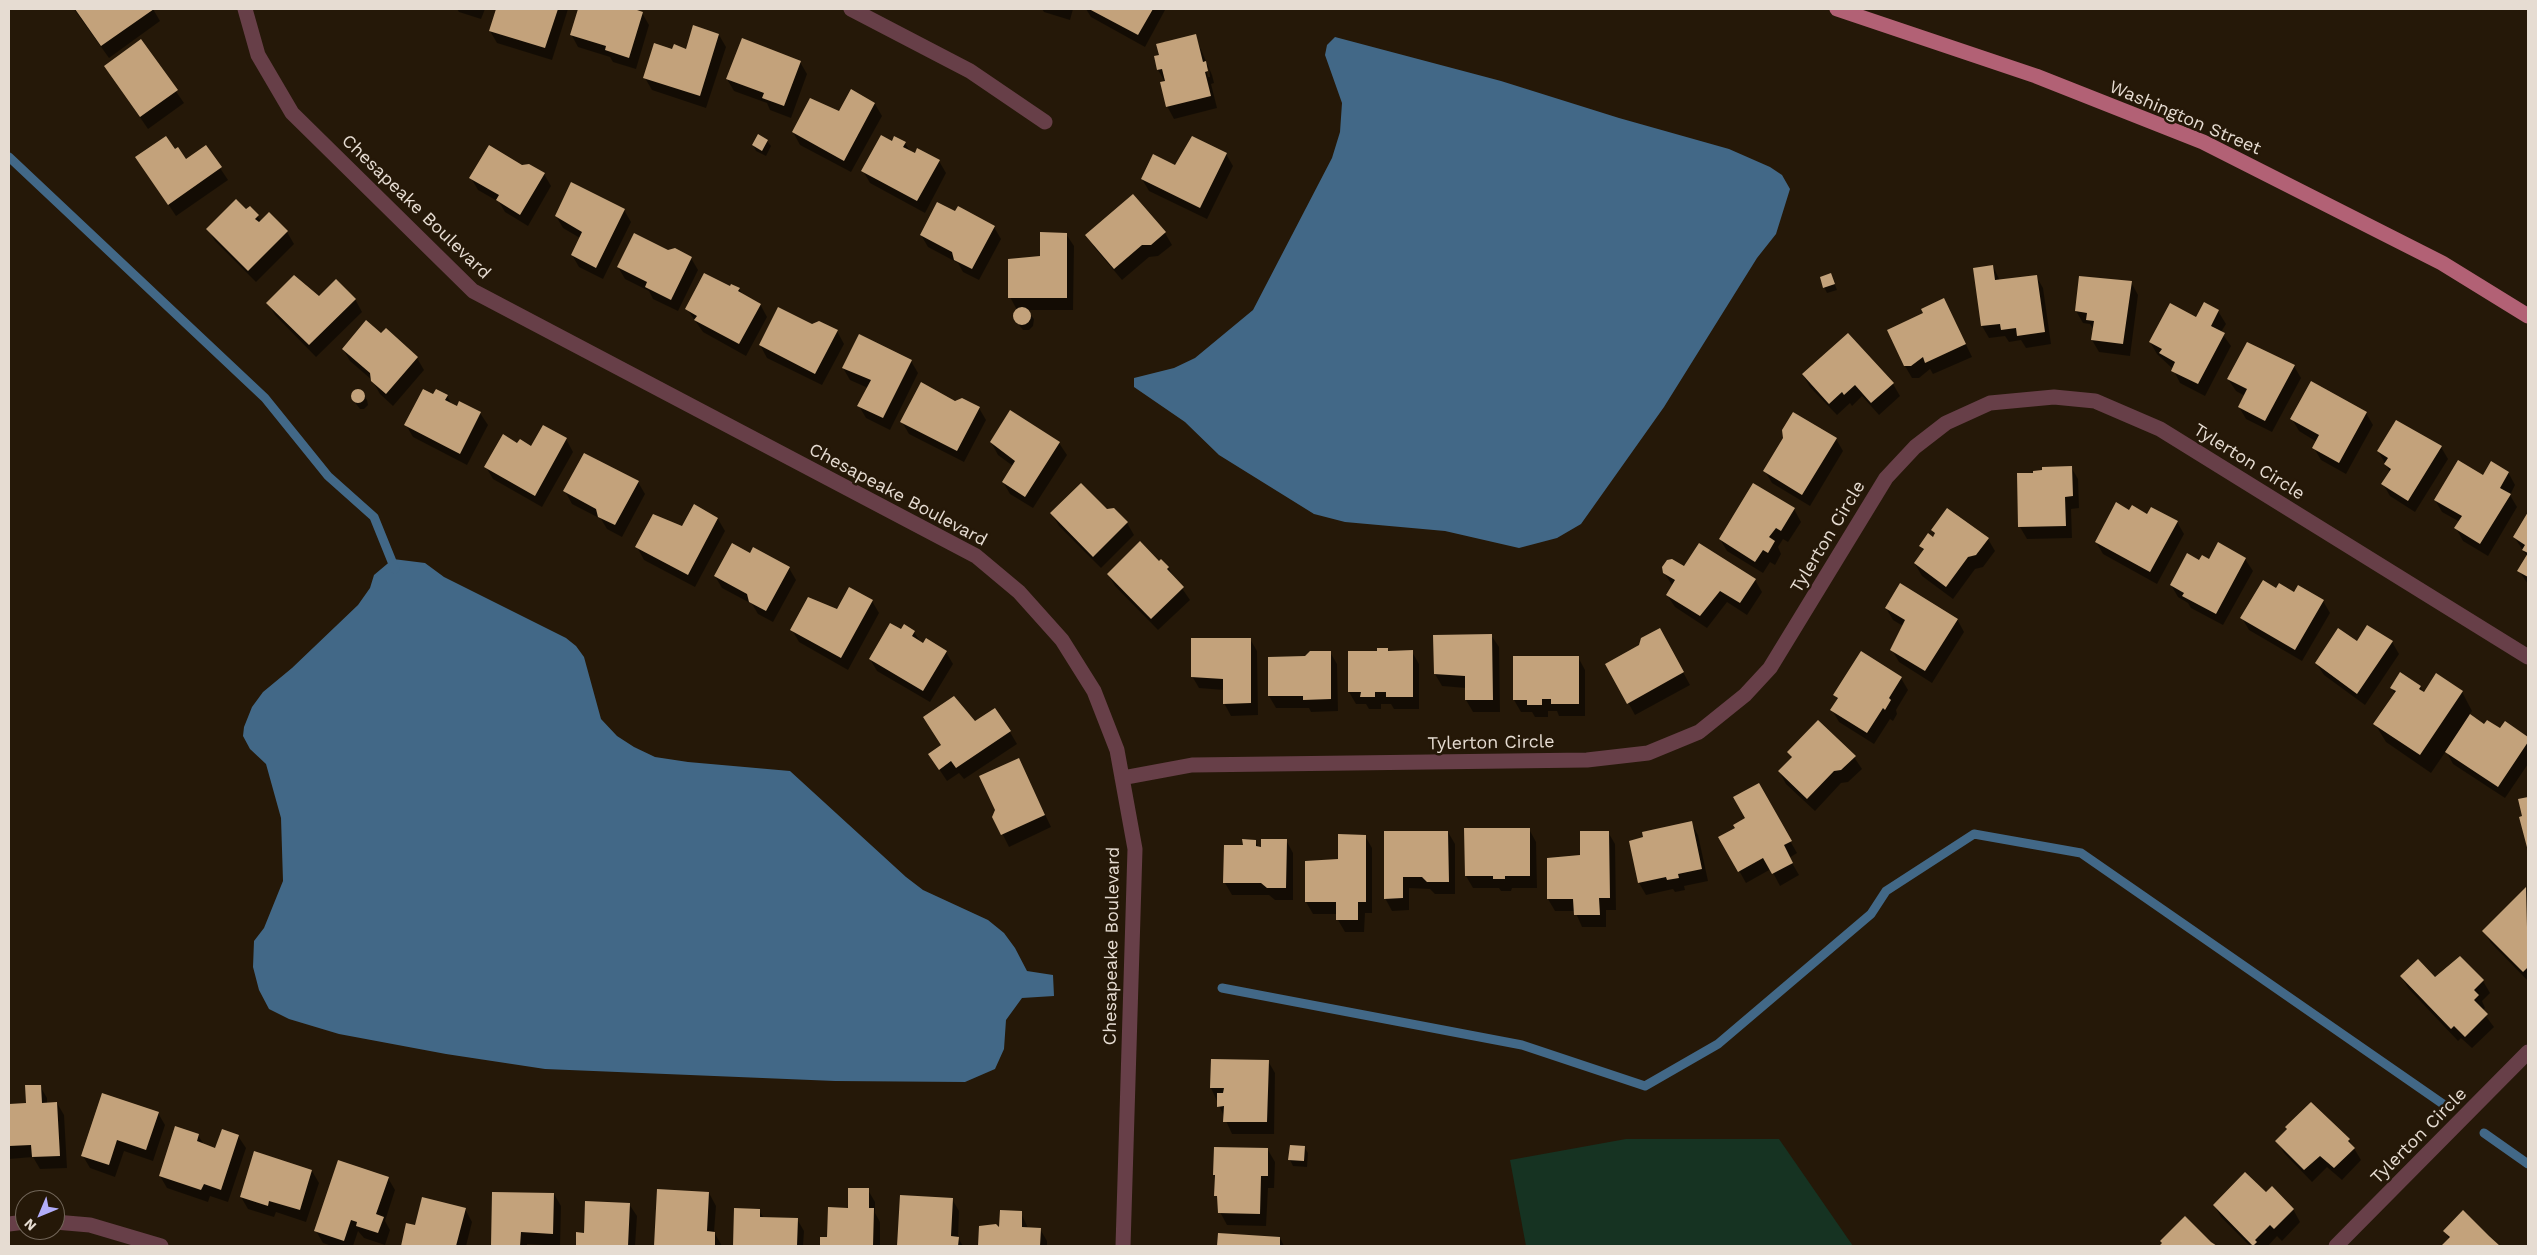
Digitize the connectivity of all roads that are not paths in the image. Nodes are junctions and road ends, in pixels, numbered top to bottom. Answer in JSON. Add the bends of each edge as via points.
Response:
{"nodes":[{"id":1,"x":245,"y":9,"type":"edge"},
{"id":2,"x":851,"y":9,"type":"edge"},
{"id":3,"x":1837,"y":9,"type":"edge"},
{"id":4,"x":1045,"y":122,"type":"dead end"},
{"id":5,"x":2528,"y":316,"type":"edge"},
{"id":6,"x":2528,"y":657,"type":"edge"},
{"id":7,"x":1122,"y":778,"type":"junction"},
{"id":8,"x":2528,"y":1052,"type":"edge"},
{"id":9,"x":65,"y":1223,"type":"edge"},
{"id":10,"x":161,"y":1246,"type":"edge"},
{"id":11,"x":1123,"y":1246,"type":"edge"},
{"id":12,"x":2336,"y":1246,"type":"edge"}],
"edges":[{"from":1,"to":7,"type":"street","name":"Chesapeake Boulevard","via":[[258,55],[292,113],[473,291],[976,556],[1018,592],[1062,640],[1094,691],[1117,750]]},
{"from":2,"to":4,"type":"street","via":[[970,71]]},
{"from":3,"to":5,"type":"main road","name":"Washington Street","via":[[2036,76],[2203,142],[2442,263]]},
{"from":6,"to":7,"type":"street","name":"Tylerton Circle","via":[[2160,429],[2095,401],[2054,397],[1990,403],[1946,423],[1915,447],[1886,478],[1770,668],[1744,695],[1699,732],[1648,753],[1587,760],[1192,765]]},
{"from":7,"to":11,"type":"street","name":"Chesapeake Boulevard","via":[[1135,849]]},
{"from":8,"to":12,"type":"street","name":"Tylerton Circle"},
{"from":9,"to":10,"type":"street","via":[[90,1225]]}]}
